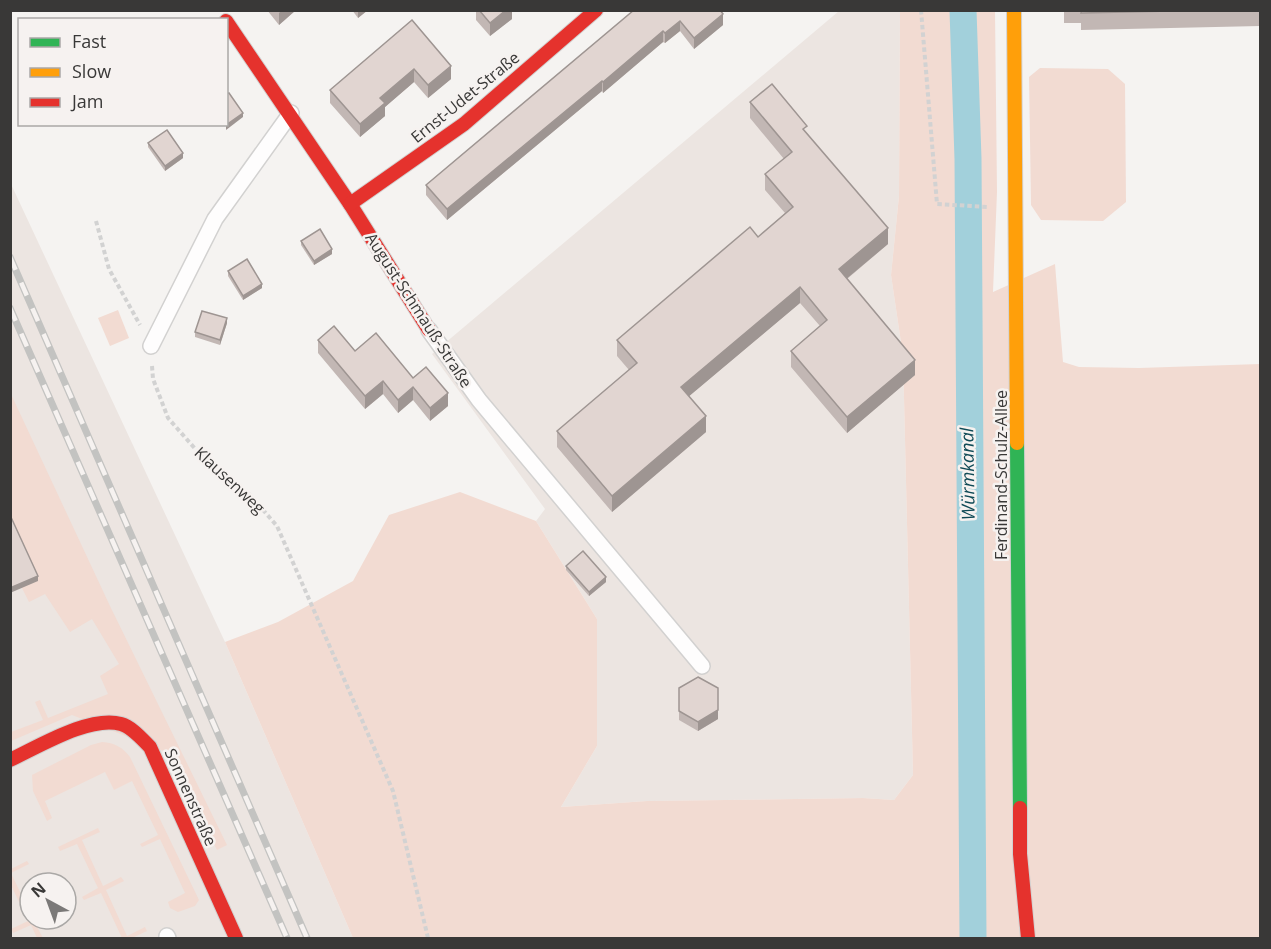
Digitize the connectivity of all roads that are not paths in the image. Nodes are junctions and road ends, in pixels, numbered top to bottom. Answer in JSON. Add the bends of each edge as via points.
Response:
{"nodes":[{"id":1,"x":596,"y":10,"type":"edge"},
{"id":2,"x":1014,"y":10,"type":"edge"},
{"id":3,"x":228,"y":24,"type":"edge"},
{"id":4,"x":291,"y":114,"type":"junction"},
{"id":5,"x":350,"y":204,"type":"junction"},
{"id":6,"x":429,"y":330,"type":"joint"},
{"id":7,"x":151,"y":346,"type":"road end"},
{"id":8,"x":702,"y":666,"type":"dead end"},
{"id":9,"x":10,"y":760,"type":"edge"},
{"id":10,"x":236,"y":939,"type":"edge"},
{"id":11,"x":1028,"y":939,"type":"edge"}],
"edges":[{"from":1,"to":5,"type":"street","name":"Ernst-Udet-Straße","via":[[464,124]]},
{"from":2,"to":11,"type":"street","name":"Ferdinand-Schulz-Allee","via":[[1020,854]]},
{"from":3,"to":4,"type":"street","name":"August-Schmauß-Straße"},
{"from":4,"to":5,"type":"street","name":"August-Schmauß-Straße"},
{"from":4,"to":7,"type":"lane","via":[[215,219]]},
{"from":5,"to":6,"type":"street","name":"August-Schmauß-Straße"},
{"from":6,"to":8,"type":"lane","name":"August-Schmauß-Straße","via":[[479,400]]},
{"from":9,"to":10,"type":"street","name":"Sonnenstraße","via":[[106,721],[133,730],[150,747],[159,764]]}]}
